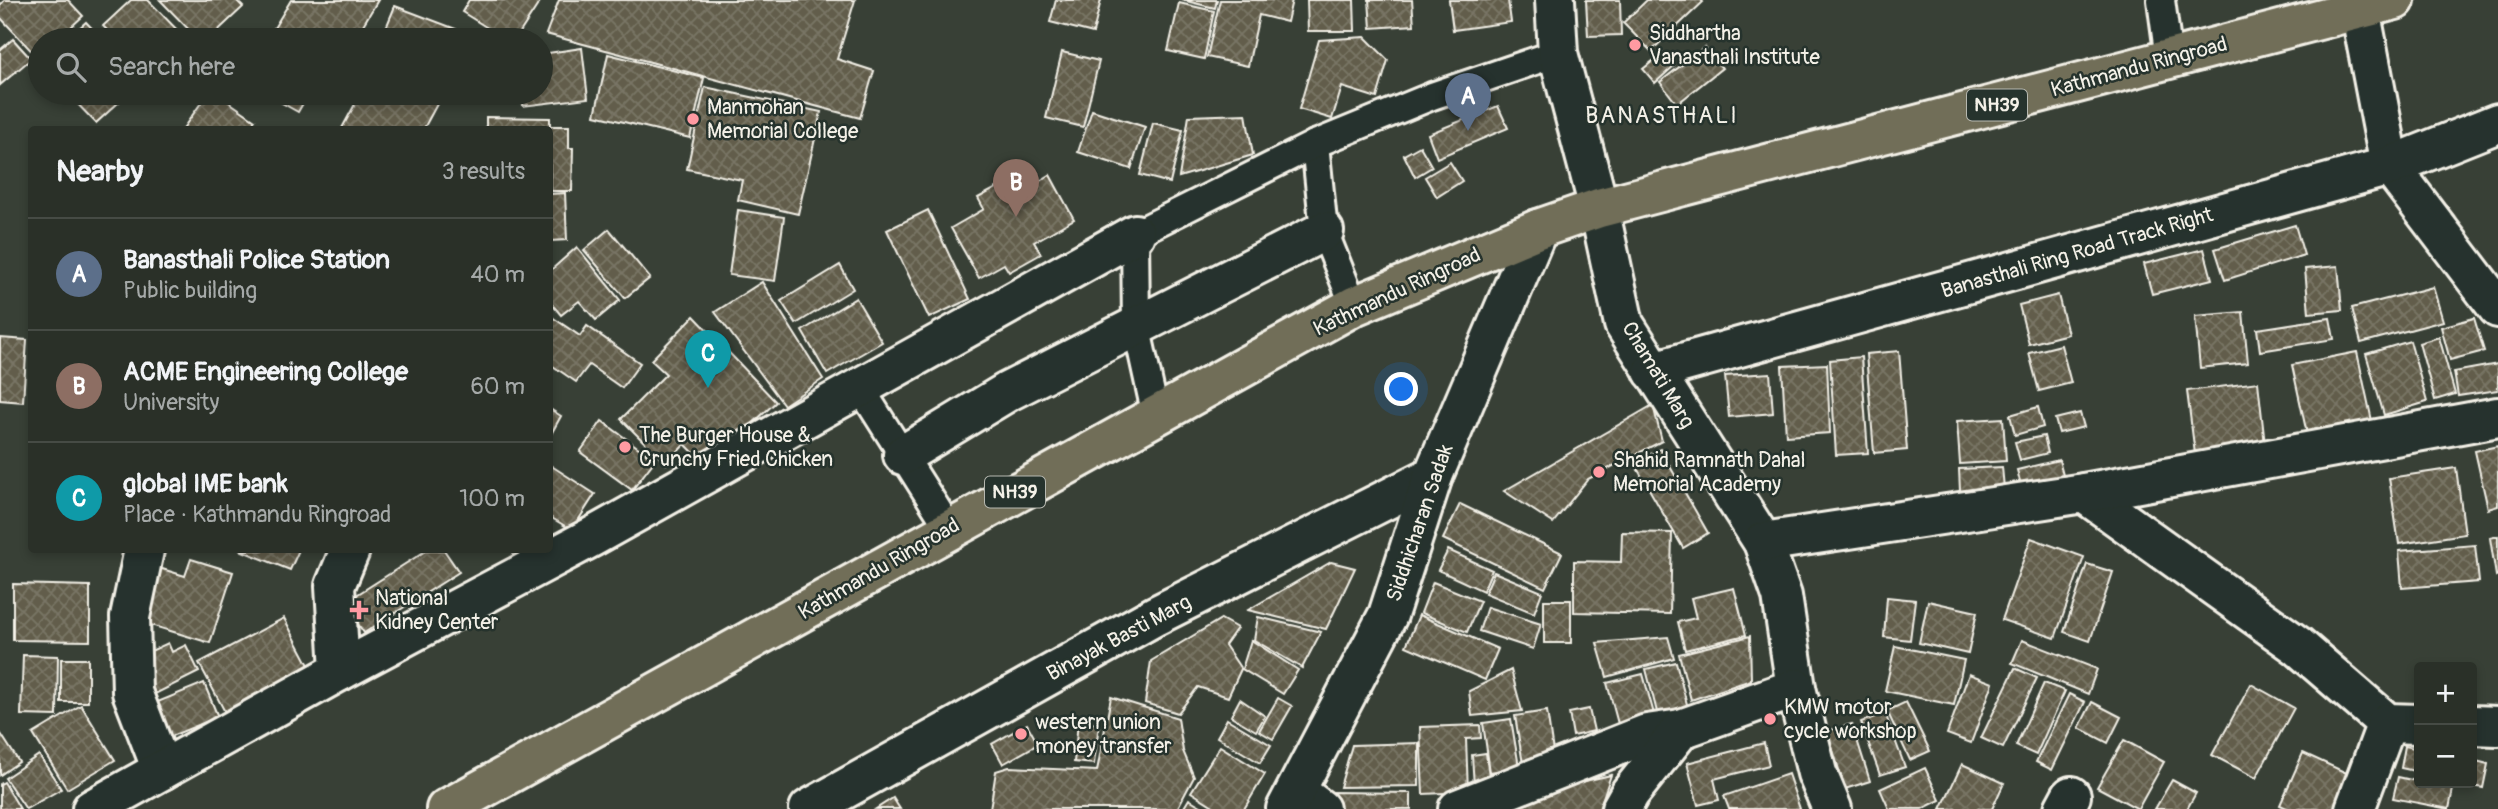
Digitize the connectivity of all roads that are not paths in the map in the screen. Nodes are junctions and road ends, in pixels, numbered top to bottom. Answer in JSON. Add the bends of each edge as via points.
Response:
{"nodes":[{"id":1,"x":1555,"y":0,"type":"edge"},
{"id":2,"x":2161,"y":0,"type":"edge"},
{"id":3,"x":2377,"y":5,"type":"edge"},
{"id":4,"x":2316,"y":10,"type":"edge"},
{"id":5,"x":1558,"y":53,"type":"junction"},
{"id":6,"x":2169,"y":60,"type":"junction"},
{"id":7,"x":2498,"y":123,"type":"edge"},
{"id":8,"x":1315,"y":144,"type":"junction"},
{"id":9,"x":2390,"y":166,"type":"junction"},
{"id":10,"x":1599,"y":208,"type":"junction"},
{"id":11,"x":1538,"y":229,"type":"junction"},
{"id":12,"x":1324,"y":231,"type":"junction"},
{"id":13,"x":1135,"y":234,"type":"junction"},
{"id":14,"x":1354,"y":306,"type":"junction"},
{"id":15,"x":2498,"y":308,"type":"edge"},
{"id":16,"x":1136,"y":325,"type":"junction"},
{"id":17,"x":1653,"y":371,"type":"junction"},
{"id":18,"x":861,"y":389,"type":"junction"},
{"id":19,"x":1156,"y":416,"type":"junction"},
{"id":20,"x":2498,"y":417,"type":"edge"},
{"id":21,"x":903,"y":455,"type":"junction"},
{"id":22,"x":1433,"y":476,"type":"junction"},
{"id":23,"x":2084,"y":493,"type":"junction"},
{"id":24,"x":949,"y":528,"type":"junction"},
{"id":25,"x":1763,"y":542,"type":"junction"},
{"id":26,"x":143,"y":553,"type":"edge"},
{"id":27,"x":349,"y":553,"type":"edge"},
{"id":28,"x":340,"y":671,"type":"junction"},
{"id":29,"x":1796,"y":688,"type":"junction"},
{"id":30,"x":2403,"y":724,"type":"edge"},
{"id":31,"x":2477,"y":725,"type":"edge"},
{"id":32,"x":2498,"y":726,"type":"edge"},
{"id":33,"x":1681,"y":729,"type":"junction"},
{"id":34,"x":162,"y":770,"type":"junction"},
{"id":35,"x":1301,"y":803,"type":"edge"},
{"id":36,"x":92,"y":809,"type":"edge"},
{"id":37,"x":446,"y":809,"type":"edge"},
{"id":38,"x":809,"y":809,"type":"edge"},
{"id":39,"x":1458,"y":809,"type":"edge"},
{"id":40,"x":1621,"y":809,"type":"edge"},
{"id":41,"x":1832,"y":809,"type":"edge"},
{"id":42,"x":2355,"y":809,"type":"edge"}],
"edges":[{"from":1,"to":5,"type":"street","name":"Chamati Marg"},
{"from":2,"to":6,"type":"lane"},
{"from":3,"to":4,"type":"highway","name":"Kathmandu Ringroad","number":"NH39"},
{"from":3,"to":9,"type":"street"},
{"from":4,"to":6,"type":"highway","name":"Kathmandu Ringroad","number":"NH39"},
{"from":5,"to":8,"type":"lane","via":[[1432,96]]},
{"from":5,"to":10,"type":"street","name":"Chamati Marg"},
{"from":6,"to":10,"type":"highway","name":"Kathmandu Ringroad","number":"NH39"},
{"from":7,"to":9,"type":"street","name":"Banasthali Ring Road Track Right"},
{"from":8,"to":12,"type":"lane"},
{"from":8,"to":13,"type":"lane"},
{"from":9,"to":15,"type":"street"},
{"from":9,"to":17,"type":"street","name":"Banasthali Ring Road Track Right"},
{"from":10,"to":11,"type":"highway","name":"Kathmandu Ringroad","number":"NH39"},
{"from":10,"to":17,"type":"street","name":"Chamati Marg","via":[[1624,324]]},
{"from":11,"to":14,"type":"highway","name":"Kathmandu Ringroad","number":"NH39"},
{"from":11,"to":22,"type":"street","name":"Siddhicharan Sadak"},
{"from":12,"to":14,"type":"lane"},
{"from":12,"to":16,"type":"street"},
{"from":13,"to":16,"type":"lane"},
{"from":13,"to":18,"type":"street"},
{"from":14,"to":19,"type":"highway","name":"Kathmandu Ringroad","number":"NH39"},
{"from":16,"to":19,"type":"lane"},
{"from":16,"to":21,"type":"street","via":[[1007,392]]},
{"from":17,"to":25,"type":"street","name":"Chamati Marg"},
{"from":18,"to":21,"type":"lane"},
{"from":18,"to":28,"type":"street"},
{"from":19,"to":24,"type":"highway","name":"Kathmandu Ringroad","number":"NH39"},
{"from":20,"to":23,"type":"street"},
{"from":21,"to":24,"type":"lane"},
{"from":22,"to":35,"type":"street","name":"Siddhicharan Sadak","via":[[1388,615]]},
{"from":22,"to":38,"type":"street","name":"Binayak Basti Marg","via":[[1155,616]]},
{"from":23,"to":25,"type":"street"},
{"from":23,"to":30,"type":"street"},
{"from":24,"to":37,"type":"highway","name":"Kathmandu Ringroad","number":"NH39"},
{"from":25,"to":29,"type":"street","name":"Chamati Marg","via":[[1783,596]]},
{"from":26,"to":34,"type":"street","via":[[130,617],[132,692]]},
{"from":27,"to":28,"type":"street","via":[[335,586]]},
{"from":28,"to":34,"type":"street"},
{"from":29,"to":33,"type":"street"},
{"from":29,"to":41,"type":"street","name":"Chamati Marg","via":[[1817,773]]},
{"from":30,"to":42,"type":"street"},
{"from":31,"to":32,"type":"street"},
{"from":33,"to":39,"type":"street","via":[[1647,734]]},
{"from":33,"to":40,"type":"street"},
{"from":34,"to":36,"type":"street"}]}
